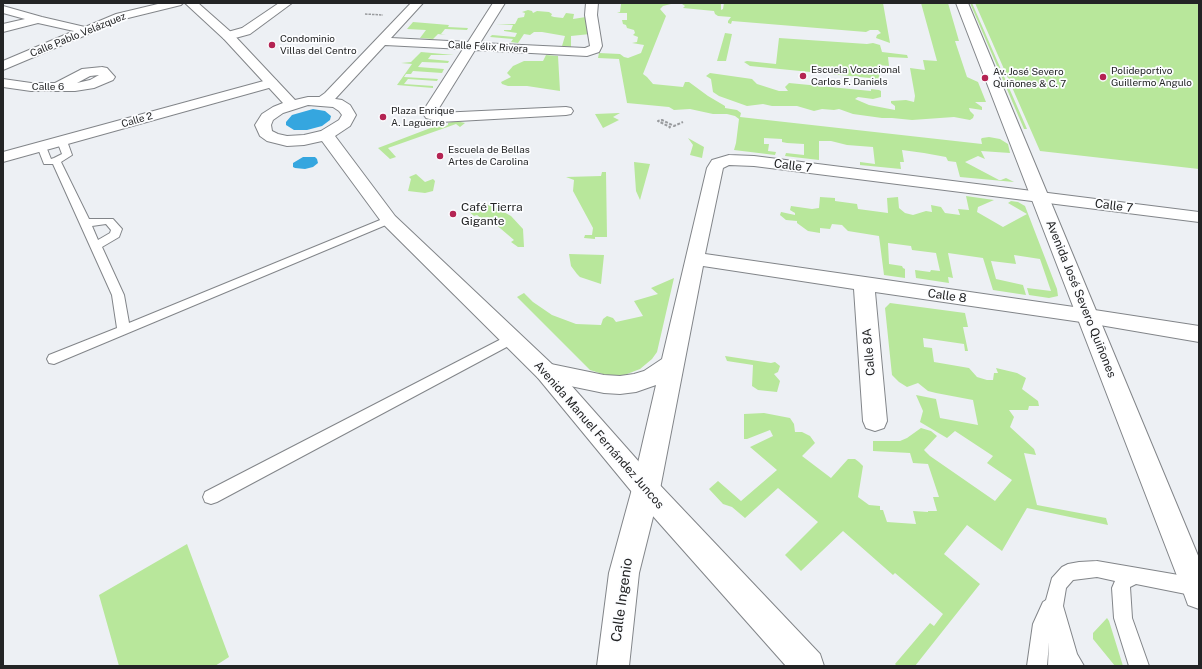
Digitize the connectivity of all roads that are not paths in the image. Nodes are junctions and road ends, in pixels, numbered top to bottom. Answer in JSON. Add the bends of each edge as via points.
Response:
{"nodes":[{"id":1,"x":177,"y":3,"type":"edge"},
{"id":2,"x":191,"y":3,"type":"edge"},
{"id":3,"x":286,"y":3,"type":"edge"},
{"id":4,"x":417,"y":3,"type":"edge"},
{"id":5,"x":499,"y":3,"type":"edge"},
{"id":6,"x":592,"y":3,"type":"edge"},
{"id":7,"x":962,"y":3,"type":"edge"},
{"id":8,"x":3,"y":9,"type":"edge"},
{"id":9,"x":39,"y":20,"type":"junction"},
{"id":10,"x":3,"y":28,"type":"edge"},
{"id":11,"x":84,"y":30,"type":"junction"},
{"id":12,"x":228,"y":36,"type":"junction"},
{"id":13,"x":380,"y":41,"type":"junction"},
{"id":14,"x":472,"y":46,"type":"junction"},
{"id":15,"x":3,"y":66,"type":"edge"},
{"id":16,"x":3,"y":83,"type":"edge"},
{"id":17,"x":270,"y":83,"type":"junction"},
{"id":18,"x":94,"y":84,"type":"dead end"},
{"id":19,"x":323,"y":101,"type":"junction"},
{"id":20,"x":292,"y":105,"type":"junction"},
{"id":21,"x":566,"y":111,"type":"dead end"},
{"id":22,"x":326,"y":135,"type":"junction"},
{"id":23,"x":62,"y":141,"type":"junction"},
{"id":24,"x":42,"y":146,"type":"junction"},
{"id":25,"x":3,"y":157,"type":"edge"},
{"id":26,"x":56,"y":161,"type":"junction"},
{"id":27,"x":1039,"y":196,"type":"junction"},
{"id":28,"x":1199,"y":217,"type":"edge"},
{"id":29,"x":389,"y":220,"type":"junction"},
{"id":30,"x":86,"y":223,"type":"junction"},
{"id":31,"x":96,"y":246,"type":"junction"},
{"id":32,"x":695,"y":260,"type":"junction"},
{"id":33,"x":864,"y":284,"type":"junction"},
{"id":34,"x":1088,"y":316,"type":"junction"},
{"id":35,"x":124,"y":329,"type":"junction"},
{"id":36,"x":1199,"y":334,"type":"edge"},
{"id":37,"x":511,"y":339,"type":"junction"},
{"id":38,"x":54,"y":358,"type":"dead end"},
{"id":39,"x":672,"y":364,"type":"junction"},
{"id":40,"x":546,"y":372,"type":"junction"},
{"id":41,"x":875,"y":421,"type":"dead end"},
{"id":42,"x":646,"y":489,"type":"junction"},
{"id":43,"x":211,"y":497,"type":"dead end"},
{"id":44,"x":1136,"y":575,"type":"junction"},
{"id":45,"x":1198,"y":591,"type":"edge"},
{"id":46,"x":1054,"y":606,"type":"junction"},
{"id":47,"x":1061,"y":627,"type":"junction"},
{"id":48,"x":613,"y":666,"type":"edge"},
{"id":49,"x":808,"y":666,"type":"edge"},
{"id":50,"x":1038,"y":666,"type":"edge"},
{"id":51,"x":1058,"y":666,"type":"edge"},
{"id":52,"x":1074,"y":666,"type":"edge"},
{"id":53,"x":1139,"y":666,"type":"edge"}],
"edges":[{"from":1,"to":11,"type":"street","name":"Calle Pablo Velázquez","via":[[120,16]]},
{"from":2,"to":12,"type":"street"},
{"from":3,"to":12,"type":"street","via":[[250,29]]},
{"from":4,"to":13,"type":"street"},
{"from":5,"to":14,"type":"street"},
{"from":6,"to":14,"type":"street","name":"Calle Félix Rivera","via":[[591,15],[596,46],[587,52]]},
{"from":7,"to":27,"type":"street","name":"Avenida José Severo Quiñones"},
{"from":8,"to":9,"type":"street"},
{"from":9,"to":10,"type":"street"},
{"from":9,"to":11,"type":"street"},
{"from":11,"to":15,"type":"street","name":"Calle Pablo Velázquez"},
{"from":12,"to":17,"type":"street"},
{"from":13,"to":14,"type":"street","name":"Calle Félix Rivera"},
{"from":13,"to":19,"type":"street"},
{"from":14,"to":21,"type":"street","via":[[430,112],[434,117]]},
{"from":16,"to":18,"type":"street","name":"Calle 6","via":[[31,87]]},
{"from":17,"to":20,"type":"street"},
{"from":17,"to":23,"type":"street","name":"Calle 2"},
{"from":19,"to":20,"type":"street"},
{"from":19,"to":22,"type":"street","via":[[337,103],[345,108],[349,115],[346,123]]},
{"from":20,"to":22,"type":"street","via":[[278,110],[267,118],[263,126],[265,133],[287,141]]},
{"from":22,"to":29,"type":"street","name":"Avenida Manuel Fernández Juncos"},
{"from":23,"to":24,"type":"street","name":"Calle 2"},
{"from":23,"to":26,"type":"lane","via":[[67,155]]},
{"from":24,"to":25,"type":"street","name":"Calle 2"},
{"from":24,"to":26,"type":"lane","via":[[47,162]]},
{"from":26,"to":30,"type":"lane"},
{"from":27,"to":28,"type":"street","name":"Calle 7"},
{"from":27,"to":32,"type":"street","name":"Calle 7","via":[[729,160],[715,168]]},
{"from":27,"to":34,"type":"street","name":"Avenida José Severo Quiñones"},
{"from":29,"to":35,"type":"lane"},
{"from":29,"to":37,"type":"street","name":"Avenida Manuel Fernández Juncos"},
{"from":30,"to":31,"type":"lane"},
{"from":30,"to":31,"type":"lane","via":[[109,221],[117,229],[115,235]]},
{"from":31,"to":35,"type":"lane","via":[[118,295]]},
{"from":32,"to":33,"type":"street","name":"Calle 8"},
{"from":32,"to":39,"type":"street","name":"Calle 7"},
{"from":33,"to":34,"type":"street","name":"Calle 8"},
{"from":33,"to":41,"type":"street","name":"Calle 8A"},
{"from":34,"to":36,"type":"street","name":"Calle 8"},
{"from":34,"to":45,"type":"street","name":"Avenida José Severo Quiñones"},
{"from":35,"to":38,"type":"lane"},
{"from":37,"to":40,"type":"street","name":"Avenida Manuel Fernández Juncos"},
{"from":37,"to":43,"type":"lane"},
{"from":39,"to":40,"type":"street","via":[[652,377],[620,385]]},
{"from":39,"to":42,"type":"street","name":"Calle 7"},
{"from":40,"to":42,"type":"street","name":"Avenida Manuel Fernández Juncos"},
{"from":42,"to":48,"type":"street","name":"Calle Ingenio","via":[[624,573]]},
{"from":42,"to":49,"type":"street","name":"Avenida Manuel Fernández Juncos"},
{"from":44,"to":45,"type":"lane"},
{"from":44,"to":46,"type":"lane","via":[[1098,569],[1068,573],[1058,584]]},
{"from":44,"to":53,"type":"lane","via":[[1124,581],[1120,588],[1123,618]]},
{"from":46,"to":47,"type":"lane"},
{"from":46,"to":50,"type":"lane","via":[[1049,608],[1042,624]]},
{"from":47,"to":51,"type":"lane"},
{"from":47,"to":52,"type":"lane","via":[[1069,658]]}]}
